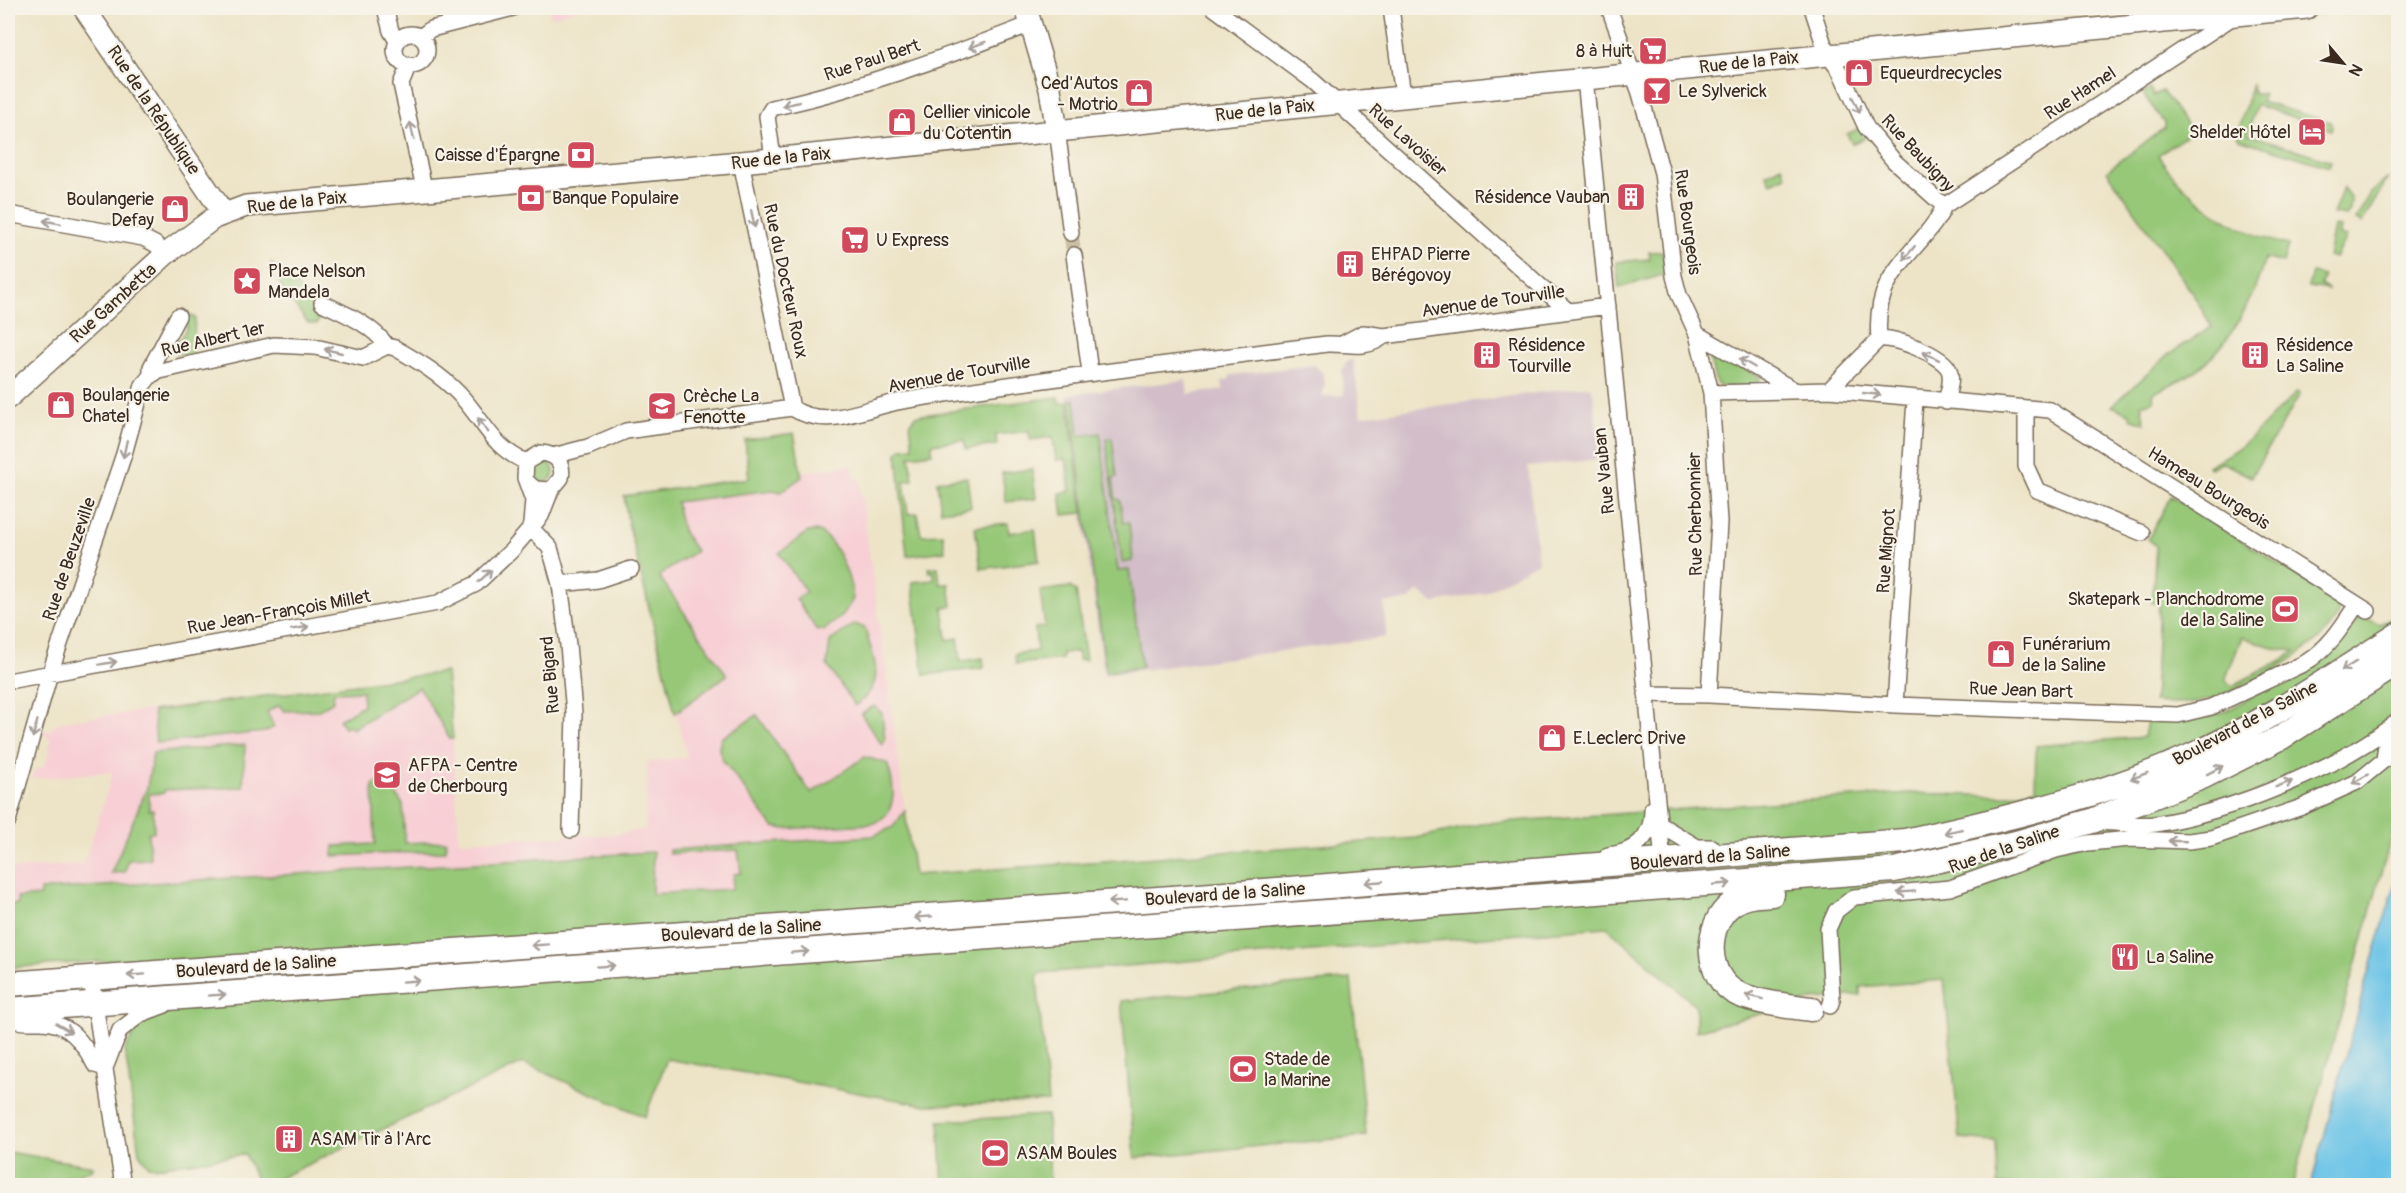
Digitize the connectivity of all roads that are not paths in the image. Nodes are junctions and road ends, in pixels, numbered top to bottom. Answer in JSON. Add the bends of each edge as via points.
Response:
{"nodes":[{"id":1,"x":84,"y":8,"type":"edge"},
{"id":2,"x":385,"y":8,"type":"edge"},
{"id":3,"x":513,"y":8,"type":"edge"},
{"id":4,"x":1214,"y":8,"type":"edge"},
{"id":5,"x":1391,"y":8,"type":"edge"},
{"id":6,"x":1609,"y":8,"type":"edge"},
{"id":7,"x":1812,"y":8,"type":"edge"},
{"id":8,"x":2307,"y":8,"type":"edge"},
{"id":9,"x":2244,"y":11,"type":"edge"},
{"id":10,"x":1028,"y":16,"type":"edge"},
{"id":11,"x":2141,"y":16,"type":"edge"},
{"id":12,"x":420,"y":37,"type":"junction"},
{"id":13,"x":397,"y":41,"type":"junction"},
{"id":14,"x":1827,"y":54,"type":"junction"},
{"id":15,"x":409,"y":65,"type":"junction"},
{"id":16,"x":1633,"y":74,"type":"junction"},
{"id":17,"x":1585,"y":78,"type":"junction"},
{"id":18,"x":1403,"y":96,"type":"junction"},
{"id":19,"x":1338,"y":102,"type":"junction"},
{"id":20,"x":1057,"y":130,"type":"junction"},
{"id":21,"x":773,"y":158,"type":"junction"},
{"id":22,"x":741,"y":162,"type":"junction"},
{"id":23,"x":424,"y":188,"type":"junction"},
{"id":24,"x":1944,"y":206,"type":"junction"},
{"id":25,"x":8,"y":214,"type":"edge"},
{"id":26,"x":224,"y":214,"type":"junction"},
{"id":27,"x":1071,"y":233,"type":"tunnel mouth"},
{"id":28,"x":166,"y":254,"type":"junction"},
{"id":29,"x":1074,"y":255,"type":"tunnel mouth"},
{"id":30,"x":322,"y":303,"type":"dead end"},
{"id":31,"x":1608,"y":306,"type":"junction"},
{"id":32,"x":1568,"y":311,"type":"junction"},
{"id":33,"x":178,"y":316,"type":"dead end"},
{"id":34,"x":1697,"y":334,"type":"junction"},
{"id":35,"x":1879,"y":339,"type":"junction"},
{"id":36,"x":387,"y":346,"type":"junction"},
{"id":37,"x":1090,"y":372,"type":"junction"},
{"id":38,"x":151,"y":375,"type":"junction"},
{"id":39,"x":1829,"y":390,"type":"junction"},
{"id":40,"x":1796,"y":391,"type":"junction"},
{"id":41,"x":1711,"y":393,"type":"junction"},
{"id":42,"x":8,"y":398,"type":"edge"},
{"id":43,"x":1915,"y":399,"type":"junction"},
{"id":44,"x":1946,"y":402,"type":"junction"},
{"id":45,"x":792,"y":408,"type":"junction"},
{"id":46,"x":2026,"y":408,"type":"junction"},
{"id":47,"x":588,"y":447,"type":"junction"},
{"id":48,"x":553,"y":456,"type":"junction"},
{"id":49,"x":526,"y":462,"type":"junction"},
{"id":50,"x":562,"y":473,"type":"junction"},
{"id":51,"x":527,"y":482,"type":"junction"},
{"id":52,"x":551,"y":490,"type":"junction"},
{"id":53,"x":530,"y":527,"type":"junction"},
{"id":54,"x":2142,"y":533,"type":"dead end"},
{"id":55,"x":631,"y":569,"type":"dead end"},
{"id":56,"x":560,"y":584,"type":"junction"},
{"id":57,"x":2363,"y":607,"type":"joint"},
{"id":58,"x":2398,"y":635,"type":"edge"},
{"id":59,"x":2398,"y":663,"type":"edge"},
{"id":60,"x":50,"y":673,"type":"junction"},
{"id":61,"x":8,"y":681,"type":"edge"},
{"id":62,"x":1646,"y":694,"type":"junction"},
{"id":63,"x":1709,"y":695,"type":"junction"},
{"id":64,"x":1895,"y":705,"type":"junction"},
{"id":65,"x":2398,"y":721,"type":"edge"},
{"id":66,"x":2384,"y":733,"type":"junction"},
{"id":67,"x":1656,"y":795,"type":"junction"},
{"id":68,"x":8,"y":821,"type":"edge"},
{"id":69,"x":2092,"y":821,"type":"junction"},
{"id":70,"x":1659,"y":824,"type":"junction"},
{"id":71,"x":572,"y":830,"type":"dead end"},
{"id":72,"x":2016,"y":843,"type":"junction"},
{"id":73,"x":1840,"y":846,"type":"junction"},
{"id":74,"x":1663,"y":861,"type":"junction"},
{"id":75,"x":1406,"y":880,"type":"junction"},
{"id":76,"x":91,"y":978,"type":"junction"},
{"id":77,"x":8,"y":984,"type":"edge"},
{"id":78,"x":184,"y":997,"type":"junction"},
{"id":79,"x":96,"y":1004,"type":"junction"},
{"id":80,"x":1820,"y":1007,"type":"joint"},
{"id":81,"x":8,"y":1010,"type":"edge"},
{"id":82,"x":8,"y":1018,"type":"edge"},
{"id":83,"x":105,"y":1068,"type":"junction"},
{"id":84,"x":123,"y":1185,"type":"edge"}],
"edges":[{"from":1,"to":26,"type":"main road","name":"Rue de la République"},
{"from":2,"to":13,"type":"street"},
{"from":3,"to":12,"type":"street","via":[[431,29]]},
{"from":4,"to":19,"type":"street","name":"Rue Lavoisier"},
{"from":5,"to":18,"type":"street"},
{"from":6,"to":16,"type":"street","name":"Rue Bourgeois"},
{"from":7,"to":14,"type":"street","name":"Rue Baubigny"},
{"from":8,"to":9,"type":"main road","name":"Rue de la Paix"},
{"from":9,"to":11,"type":"main road","name":"Rue de la Paix"},
{"from":9,"to":24,"type":"street","name":"Rue Hamel"},
{"from":10,"to":20,"type":"main road","via":[[1050,89]]},
{"from":10,"to":21,"type":"street","name":"Rue Paul Bert","one_way":true,"via":[[901,74],[772,108],[767,116]]},
{"from":11,"to":14,"type":"main road","name":"Rue de la Paix"},
{"from":12,"to":13,"type":"street","via":[[410,34]]},
{"from":12,"to":15,"type":"street","via":[[426,45],[426,55],[419,63]]},
{"from":13,"to":15,"type":"street","via":[[397,57]]},
{"from":14,"to":16,"type":"main road","name":"Rue de la Paix"},
{"from":14,"to":24,"type":"street","name":"Rue Baubigny","one_way":true,"via":[[1840,71],[1866,127]]},
{"from":23,"to":15,"type":"street","one_way":true,"via":[[401,84]]},
{"from":16,"to":17,"type":"main road","name":"Rue de la Paix"},
{"from":16,"to":34,"type":"street","name":"Rue Bourgeois","via":[[1662,173],[1674,276]]},
{"from":17,"to":18,"type":"main road","name":"Rue de la Paix"},
{"from":17,"to":31,"type":"street","name":"Rue Vauban"},
{"from":18,"to":19,"type":"main road","name":"Rue de la Paix"},
{"from":19,"to":20,"type":"main road","name":"Rue de la Paix"},
{"from":19,"to":32,"type":"street","name":"Rue Lavoisier"},
{"from":20,"to":21,"type":"main road","name":"Rue de la Paix"},
{"from":20,"to":27,"type":"street"},
{"from":21,"to":22,"type":"main road","name":"Rue de la Paix"},
{"from":22,"to":23,"type":"main road","name":"Rue de la Paix"},
{"from":22,"to":45,"type":"street","name":"Rue du Docteur Roux","one_way":true},
{"from":23,"to":26,"type":"main road","name":"Rue de la Paix","via":[[257,205]]},
{"from":24,"to":35,"type":"street","name":"Rue Baubigny","one_way":true,"via":[[1882,292],[1877,316]]},
{"from":28,"to":25,"type":"street","one_way":true,"via":[[143,238]]},
{"from":26,"to":28,"type":"main road","name":"Rue Gambetta"},
{"from":28,"to":42,"type":"main road","name":"Rue Gambetta"},
{"from":29,"to":37,"type":"street"},
{"from":30,"to":36,"type":"street","via":[[379,334]]},
{"from":31,"to":32,"type":"street","name":"Avenue de Tourville"},
{"from":31,"to":62,"type":"street","name":"Rue Vauban"},
{"from":32,"to":37,"type":"street","name":"Avenue de Tourville","via":[[1383,336],[1363,333],[1344,343]]},
{"from":33,"to":38,"type":"street","name":"Rue de Beuzeville","via":[[151,367]]},
{"from":40,"to":34,"type":"street","one_way":true},
{"from":34,"to":41,"type":"street","name":"Rue Cherbonnier"},
{"from":35,"to":39,"type":"street"},
{"from":44,"to":35,"type":"street","one_way":true,"via":[[1950,375],[1944,362],[1897,339]]},
{"from":36,"to":38,"type":"street","name":"Rue Albert 1er","one_way":true,"via":[[363,358],[315,347],[274,345]]},
{"from":49,"to":36,"type":"street","one_way":true,"via":[[502,450],[466,401],[442,379],[413,358]]},
{"from":37,"to":45,"type":"street","name":"Avenue de Tourville","via":[[893,402],[850,415],[813,418]]},
{"from":38,"to":60,"type":"street","name":"Rue de Beuzeville","one_way":true,"via":[[143,385],[124,454]]},
{"from":39,"to":40,"type":"street"},
{"from":39,"to":43,"type":"street","one_way":true},
{"from":40,"to":41,"type":"street"},
{"from":41,"to":63,"type":"street","name":"Rue Cherbonnier","via":[[1719,522]]},
{"from":43,"to":44,"type":"street","name":"Hameau Bourgeois"},
{"from":43,"to":64,"type":"street","name":"Rue Mignot"},
{"from":44,"to":46,"type":"street","name":"Hameau Bourgeois"},
{"from":45,"to":47,"type":"street","name":"Avenue de Tourville","via":[[626,431]]},
{"from":46,"to":54,"type":"street","via":[[2026,466],[2037,490]]},
{"from":46,"to":57,"type":"street","name":"Hameau Bourgeois","via":[[2050,410]]},
{"from":47,"to":48,"type":"street","name":"Avenue de Tourville"},
{"from":47,"to":50,"type":"street","name":"Avenue de Tourville"},
{"from":48,"to":49,"type":"street","via":[[536,454]]},
{"from":48,"to":50,"type":"street"},
{"from":49,"to":51,"type":"street"},
{"from":50,"to":52,"type":"street"},
{"from":51,"to":52,"type":"street","via":[[540,491]]},
{"from":51,"to":53,"type":"street","via":[[533,500]]},
{"from":52,"to":53,"type":"street","name":"Rue Jean-François Millet","via":[[541,516]]},
{"from":53,"to":56,"type":"street","name":"Rue Bigard","via":[[546,541]]},
{"from":60,"to":53,"type":"street","name":"Rue Jean-François Millet","one_way":true,"via":[[438,603],[476,584]]},
{"from":55,"to":56,"type":"street","via":[[598,580]]},
{"from":56,"to":71,"type":"street","name":"Rue Bigard","via":[[574,713]]},
{"from":57,"to":64,"type":"street","name":"Rue Jean Bart","via":[[2305,663],[2211,707],[2178,715]]},
{"from":58,"to":73,"type":"main road","name":"Boulevard de la Saline","one_way":true,"via":[[2281,709],[2189,757],[2100,791],[1990,823],[1905,840]]},
{"from":69,"to":59,"type":"main road","name":"Boulevard de la Saline","one_way":true,"via":[[2204,776],[2280,738]]},
{"from":60,"to":61,"type":"street","name":"Rue Jean-François Millet"},
{"from":60,"to":68,"type":"street","name":"Rue de Beuzeville","one_way":true},
{"from":62,"to":63,"type":"street","name":"Rue Jean Bart"},
{"from":62,"to":67,"type":"street","name":"Rue Vauban"},
{"from":63,"to":64,"type":"street","name":"Rue Jean Bart"},
{"from":65,"to":66,"type":"street"},
{"from":69,"to":66,"type":"street","one_way":true,"via":[[2154,824],[2233,803],[2314,772]]},
{"from":66,"to":80,"type":"street","name":"Rue de la Saline","one_way":true,"via":[[2384,760],[2356,782],[2302,807],[2211,838],[2088,843],[2055,850],[1950,888],[1861,896],[1846,901],[1836,911],[1828,929],[1832,1000]]},
{"from":67,"to":70,"type":"street","name":"Rue Vauban"},
{"from":67,"to":75,"type":"street","via":[[1647,834],[1637,845],[1622,852],[1467,865]]},
{"from":69,"to":72,"type":"main road","name":"Boulevard de la Saline"},
{"from":70,"to":73,"type":"street","via":[[1702,848],[1771,841]]},
{"from":70,"to":74,"type":"street","name":"Rue Vauban"},
{"from":78,"to":72,"type":"main road","name":"Boulevard de la Saline","one_way":true,"via":[[1894,870]]},
{"from":80,"to":72,"type":"main road","one_way":true,"via":[[1738,994],[1721,979],[1715,968],[1712,938],[1728,907],[1752,896],[1926,877]]},
{"from":73,"to":74,"type":"main road","name":"Boulevard de la Saline"},
{"from":74,"to":75,"type":"main road","name":"Boulevard de la Saline"},
{"from":75,"to":76,"type":"main road","name":"Boulevard de la Saline","one_way":true},
{"from":76,"to":77,"type":"main road","name":"Boulevard de la Saline"},
{"from":76,"to":79,"type":"street"},
{"from":78,"to":79,"type":"main road","name":"Boulevard de la Saline"},
{"from":78,"to":83,"type":"street","via":[[141,1014],[120,1030]]},
{"from":79,"to":81,"type":"main road","name":"Boulevard de la Saline"},
{"from":79,"to":83,"type":"street"},
{"from":82,"to":83,"type":"street","one_way":true,"via":[[64,1026],[82,1043],[95,1065]]},
{"from":83,"to":84,"type":"street"}]}
